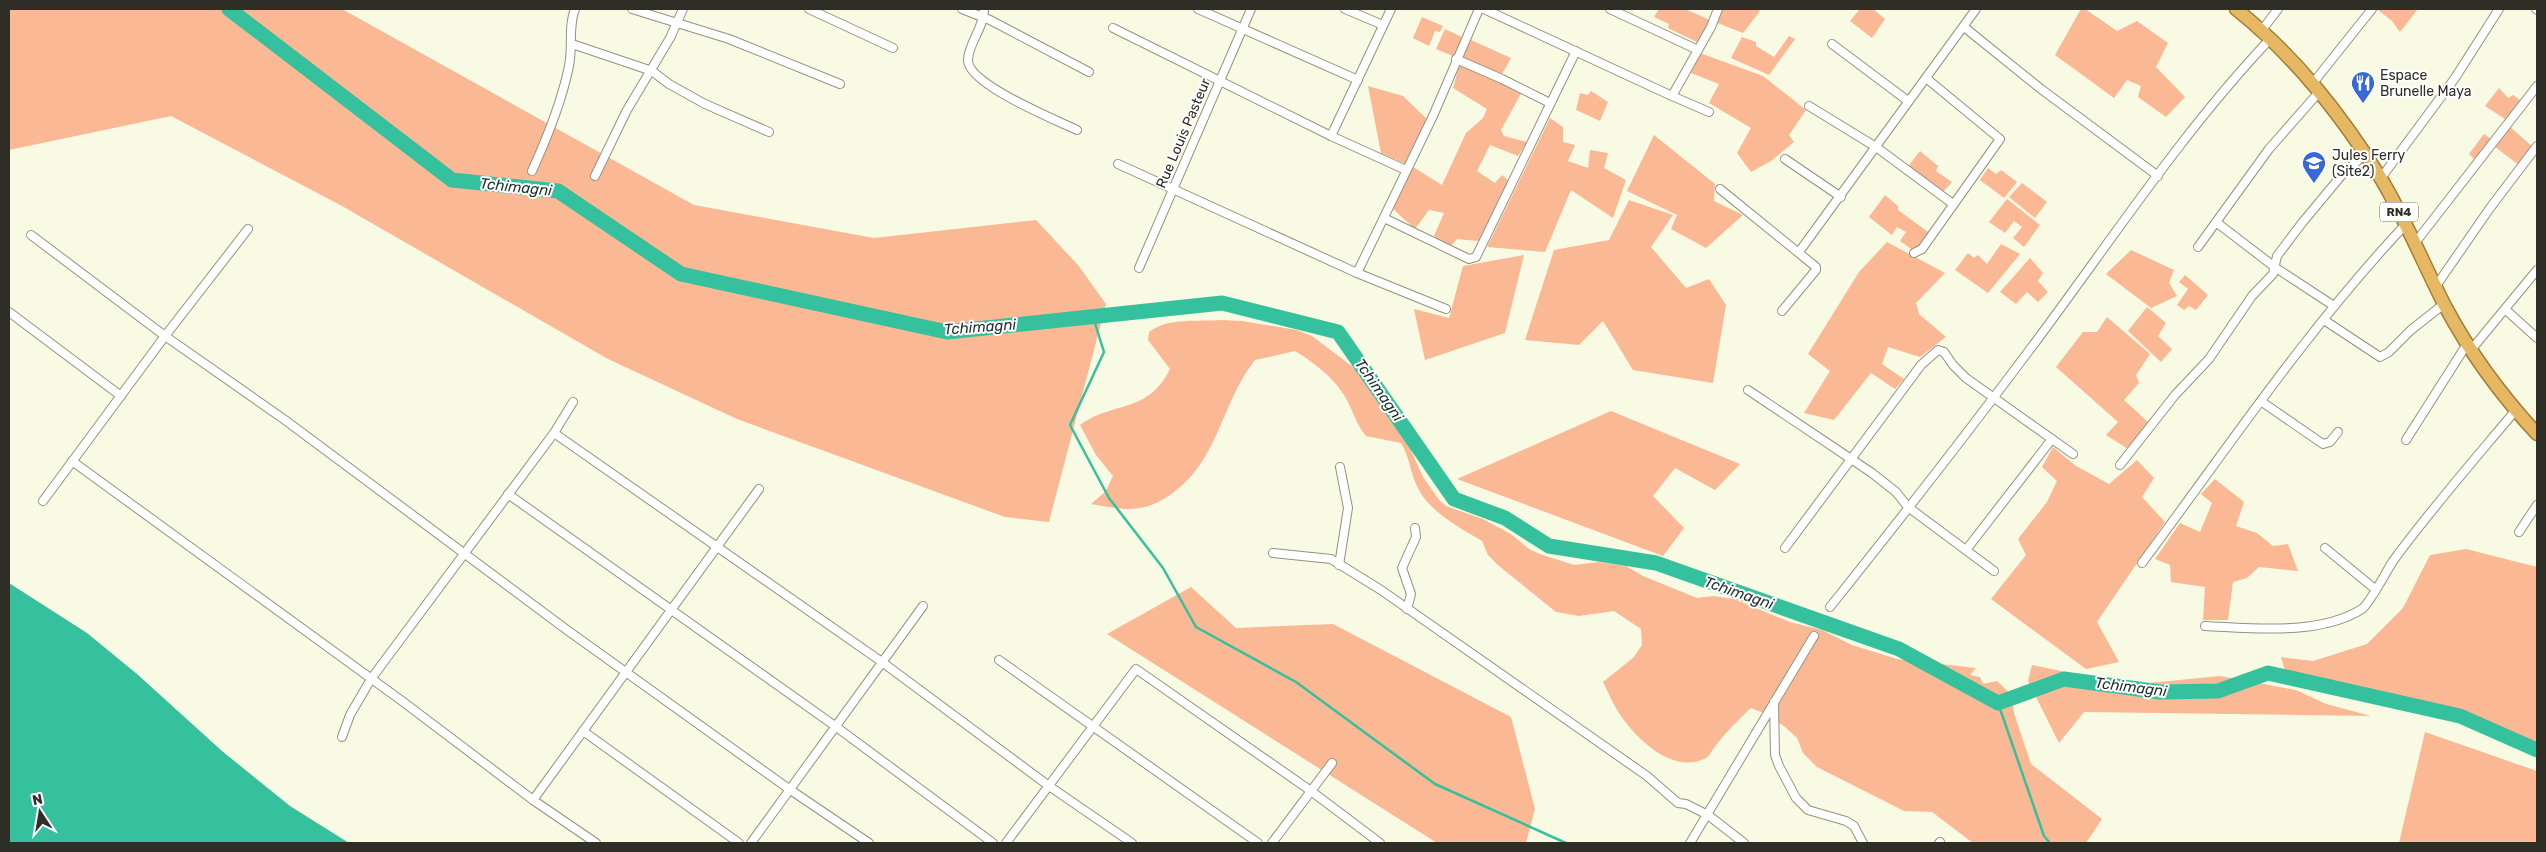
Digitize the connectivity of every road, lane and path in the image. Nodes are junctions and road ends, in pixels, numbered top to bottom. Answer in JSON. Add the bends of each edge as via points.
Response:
{"nodes":[{"id":1,"x":575,"y":9,"type":"edge"},
{"id":2,"x":632,"y":9,"type":"edge"},
{"id":3,"x":683,"y":9,"type":"edge"},
{"id":4,"x":809,"y":9,"type":"edge"},
{"id":5,"x":962,"y":9,"type":"edge"},
{"id":6,"x":984,"y":9,"type":"edge"},
{"id":7,"x":1198,"y":9,"type":"edge"},
{"id":8,"x":1251,"y":9,"type":"edge"},
{"id":9,"x":1345,"y":9,"type":"edge"},
{"id":10,"x":1391,"y":9,"type":"edge"},
{"id":11,"x":1479,"y":9,"type":"edge"},
{"id":12,"x":1484,"y":9,"type":"edge"},
{"id":13,"x":1610,"y":9,"type":"edge"},
{"id":14,"x":1718,"y":9,"type":"edge"},
{"id":15,"x":1976,"y":9,"type":"edge"},
{"id":16,"x":2236,"y":9,"type":"edge"},
{"id":17,"x":2278,"y":9,"type":"edge"},
{"id":18,"x":2372,"y":9,"type":"edge"},
{"id":19,"x":2499,"y":9,"type":"edge"},
{"id":20,"x":984,"y":18,"type":"junction"},
{"id":21,"x":676,"y":22,"type":"junction"},
{"id":22,"x":1383,"y":25,"type":"junction"},
{"id":23,"x":1964,"y":27,"type":"junction"},
{"id":24,"x":1113,"y":28,"type":"dead end"},
{"id":25,"x":1242,"y":29,"type":"junction"},
{"id":26,"x":2266,"y":34,"type":"junction"},
{"id":27,"x":572,"y":44,"type":"junction"},
{"id":28,"x":1832,"y":44,"type":"dead end"},
{"id":29,"x":893,"y":48,"type":"dead end"},
{"id":30,"x":1698,"y":50,"type":"junction"},
{"id":31,"x":1576,"y":51,"type":"junction"},
{"id":32,"x":1456,"y":60,"type":"junction"},
{"id":33,"x":652,"y":71,"type":"junction"},
{"id":34,"x":1089,"y":72,"type":"dead end"},
{"id":35,"x":1926,"y":78,"type":"junction"},
{"id":36,"x":1219,"y":80,"type":"junction"},
{"id":37,"x":1358,"y":80,"type":"junction"},
{"id":38,"x":840,"y":84,"type":"dead end"},
{"id":39,"x":2537,"y":86,"type":"edge"},
{"id":40,"x":2316,"y":87,"type":"junction"},
{"id":41,"x":1672,"y":96,"type":"junction"},
{"id":42,"x":1908,"y":101,"type":"junction"},
{"id":43,"x":1550,"y":103,"type":"junction"},
{"id":44,"x":1808,"y":106,"type":"dead end"},
{"id":45,"x":1709,"y":112,"type":"dead end"},
{"id":46,"x":1076,"y":130,"type":"dead end"},
{"id":47,"x":769,"y":132,"type":"dead end"},
{"id":48,"x":1331,"y":136,"type":"junction"},
{"id":49,"x":2537,"y":146,"type":"edge"},
{"id":50,"x":1876,"y":148,"type":"junction"},
{"id":51,"x":2365,"y":154,"type":"junction"},
{"id":52,"x":1785,"y":159,"type":"dead end"},
{"id":53,"x":1118,"y":164,"type":"dead end"},
{"id":54,"x":1406,"y":170,"type":"junction"},
{"id":55,"x":532,"y":171,"type":"dead end"},
{"id":56,"x":595,"y":176,"type":"dead end"},
{"id":57,"x":2158,"y":176,"type":"junction"},
{"id":58,"x":2380,"y":178,"type":"junction"},
{"id":59,"x":1173,"y":188,"type":"junction"},
{"id":60,"x":1720,"y":189,"type":"dead end"},
{"id":61,"x":1841,"y":197,"type":"junction"},
{"id":62,"x":1954,"y":204,"type":"junction"},
{"id":63,"x":1384,"y":218,"type":"junction"},
{"id":64,"x":2216,"y":222,"type":"junction"},
{"id":65,"x":2406,"y":224,"type":"junction"},
{"id":66,"x":248,"y":229,"type":"dead end"},
{"id":67,"x":30,"y":235,"type":"dead end"},
{"id":68,"x":2415,"y":243,"type":"junction"},
{"id":69,"x":2198,"y":247,"type":"dead end"},
{"id":70,"x":1799,"y":252,"type":"junction"},
{"id":71,"x":1914,"y":254,"type":"dead end"},
{"id":72,"x":1140,"y":268,"type":"dead end"},
{"id":73,"x":2276,"y":268,"type":"junction"},
{"id":74,"x":2537,"y":270,"type":"edge"},
{"id":75,"x":1357,"y":273,"type":"junction"},
{"id":76,"x":2436,"y":286,"type":"junction"},
{"id":77,"x":2444,"y":304,"type":"junction"},
{"id":78,"x":2334,"y":306,"type":"junction"},
{"id":79,"x":1446,"y":309,"type":"dead end"},
{"id":80,"x":2506,"y":310,"type":"junction"},
{"id":81,"x":1782,"y":311,"type":"dead end"},
{"id":82,"x":9,"y":312,"type":"edge"},
{"id":83,"x":2324,"y":320,"type":"junction"},
{"id":84,"x":165,"y":336,"type":"junction"},
{"id":85,"x":2537,"y":338,"type":"edge"},
{"id":86,"x":2469,"y":347,"type":"junction"},
{"id":87,"x":1748,"y":390,"type":"dead end"},
{"id":88,"x":121,"y":396,"type":"junction"},
{"id":89,"x":1993,"y":397,"type":"junction"},
{"id":90,"x":573,"y":402,"type":"dead end"},
{"id":91,"x":2262,"y":402,"type":"junction"},
{"id":92,"x":2516,"y":411,"type":"junction"},
{"id":93,"x":2338,"y":432,"type":"dead end"},
{"id":94,"x":554,"y":433,"type":"junction"},
{"id":95,"x":2537,"y":434,"type":"edge"},
{"id":96,"x":2052,"y":439,"type":"junction"},
{"id":97,"x":2406,"y":440,"type":"dead end"},
{"id":98,"x":2073,"y":454,"type":"dead end"},
{"id":99,"x":72,"y":461,"type":"junction"},
{"id":100,"x":1851,"y":461,"type":"junction"},
{"id":101,"x":2120,"y":465,"type":"dead end"},
{"id":102,"x":1340,"y":467,"type":"dead end"},
{"id":103,"x":759,"y":489,"type":"dead end"},
{"id":104,"x":508,"y":494,"type":"junction"},
{"id":105,"x":43,"y":501,"type":"dead end"},
{"id":106,"x":2537,"y":505,"type":"edge"},
{"id":107,"x":1908,"y":507,"type":"junction"},
{"id":108,"x":1414,"y":528,"type":"dead end"},
{"id":109,"x":2519,"y":532,"type":"dead end"},
{"id":110,"x":717,"y":546,"type":"junction"},
{"id":111,"x":1785,"y":548,"type":"dead end"},
{"id":112,"x":2325,"y":548,"type":"dead end"},
{"id":113,"x":1966,"y":550,"type":"junction"},
{"id":114,"x":1273,"y":553,"type":"dead end"},
{"id":115,"x":463,"y":554,"type":"junction"},
{"id":116,"x":2142,"y":563,"type":"dead end"},
{"id":117,"x":1339,"y":565,"type":"junction"},
{"id":118,"x":1994,"y":571,"type":"dead end"},
{"id":119,"x":2375,"y":589,"type":"junction"},
{"id":120,"x":923,"y":606,"type":"dead end"},
{"id":121,"x":1830,"y":607,"type":"dead end"},
{"id":122,"x":1407,"y":608,"type":"junction"},
{"id":123,"x":671,"y":609,"type":"junction"},
{"id":124,"x":2205,"y":626,"type":"dead end"},
{"id":125,"x":1814,"y":636,"type":"dead end"},
{"id":126,"x":999,"y":660,"type":"dead end"},
{"id":127,"x":882,"y":662,"type":"junction"},
{"id":128,"x":626,"y":671,"type":"junction"},
{"id":129,"x":371,"y":679,"type":"junction"},
{"id":130,"x":1774,"y":700,"type":"junction"},
{"id":131,"x":835,"y":726,"type":"junction"},
{"id":132,"x":1094,"y":726,"type":"junction"},
{"id":133,"x":583,"y":731,"type":"junction"},
{"id":134,"x":342,"y":737,"type":"dead end"},
{"id":135,"x":1332,"y":763,"type":"dead end"},
{"id":136,"x":1049,"y":786,"type":"junction"},
{"id":137,"x":789,"y":789,"type":"junction"},
{"id":138,"x":1311,"y":791,"type":"junction"},
{"id":139,"x":533,"y":800,"type":"junction"},
{"id":140,"x":1708,"y":815,"type":"junction"},
{"id":141,"x":596,"y":843,"type":"edge"},
{"id":142,"x":739,"y":843,"type":"edge"},
{"id":143,"x":751,"y":843,"type":"edge"},
{"id":144,"x":869,"y":843,"type":"edge"},
{"id":145,"x":993,"y":843,"type":"edge"},
{"id":146,"x":1006,"y":843,"type":"edge"},
{"id":147,"x":1132,"y":843,"type":"edge"},
{"id":148,"x":1258,"y":843,"type":"edge"},
{"id":149,"x":1272,"y":843,"type":"edge"},
{"id":150,"x":1380,"y":843,"type":"edge"},
{"id":151,"x":1690,"y":843,"type":"edge"},
{"id":152,"x":1744,"y":843,"type":"edge"},
{"id":153,"x":1863,"y":843,"type":"edge"}],
"edges":[{"from":1,"to":27,"type":"street","via":[[571,18]]},
{"from":2,"to":21,"type":"street"},
{"from":3,"to":21,"type":"street"},
{"from":4,"to":29,"type":"street"},
{"from":5,"to":20,"type":"street"},
{"from":6,"to":20,"type":"street"},
{"from":7,"to":25,"type":"street"},
{"from":8,"to":25,"type":"street","name":"Rue Louis Pasteur"},
{"from":9,"to":22,"type":"street"},
{"from":10,"to":22,"type":"street"},
{"from":11,"to":32,"type":"street"},
{"from":12,"to":31,"type":"street"},
{"from":13,"to":30,"type":"street"},
{"from":14,"to":30,"type":"street"},
{"from":15,"to":23,"type":"street"},
{"from":16,"to":26,"type":"highway","number":"RN4"},
{"from":17,"to":26,"type":"street"},
{"from":18,"to":40,"type":"street"},
{"from":19,"to":58,"type":"street","via":[[2455,78]]},
{"from":20,"to":34,"type":"street"},
{"from":20,"to":46,"type":"street","via":[[968,60],[975,76],[1024,106]]},
{"from":21,"to":33,"type":"street"},
{"from":21,"to":38,"type":"street"},
{"from":22,"to":37,"type":"street"},
{"from":23,"to":35,"type":"street"},
{"from":23,"to":57,"type":"street","via":[[2040,89]]},
{"from":24,"to":36,"type":"street"},
{"from":25,"to":36,"type":"street","name":"Rue Louis Pasteur"},
{"from":25,"to":37,"type":"street"},
{"from":26,"to":40,"type":"highway","number":"RN4"},
{"from":26,"to":57,"type":"street"},
{"from":27,"to":33,"type":"street"},
{"from":27,"to":55,"type":"street","via":[[569,67],[548,135]]},
{"from":28,"to":42,"type":"street"},
{"from":30,"to":41,"type":"street"},
{"from":31,"to":41,"type":"street"},
{"from":31,"to":43,"type":"street"},
{"from":32,"to":43,"type":"street","via":[[1502,78]]},
{"from":32,"to":54,"type":"street"},
{"from":33,"to":47,"type":"street","via":[[706,104]]},
{"from":33,"to":56,"type":"street","via":[[627,110]]},
{"from":35,"to":42,"type":"street"},
{"from":35,"to":62,"type":"street","via":[[2000,139]]},
{"from":36,"to":48,"type":"street"},
{"from":36,"to":59,"type":"street","name":"Rue Louis Pasteur"},
{"from":37,"to":48,"type":"street"},
{"from":39,"to":68,"type":"street"},
{"from":40,"to":51,"type":"highway","number":"RN4"},
{"from":40,"to":64,"type":"street"},
{"from":41,"to":45,"type":"street"},
{"from":42,"to":50,"type":"street"},
{"from":43,"to":63,"type":"street","via":[[1474,259]]},
{"from":44,"to":50,"type":"street"},
{"from":48,"to":54,"type":"street"},
{"from":49,"to":76,"type":"street"},
{"from":50,"to":61,"type":"street"},
{"from":50,"to":62,"type":"street"},
{"from":51,"to":58,"type":"highway","number":"RN4"},
{"from":51,"to":73,"type":"street","via":[[2341,176],[2277,256]]},
{"from":52,"to":61,"type":"street"},
{"from":53,"to":59,"type":"street"},
{"from":54,"to":63,"type":"street"},
{"from":57,"to":89,"type":"street"},
{"from":58,"to":65,"type":"highway","number":"RN4"},
{"from":59,"to":72,"type":"street","name":"Rue Louis Pasteur"},
{"from":59,"to":75,"type":"street"},
{"from":60,"to":70,"type":"street"},
{"from":61,"to":70,"type":"street"},
{"from":62,"to":71,"type":"street","via":[[1922,249]]},
{"from":63,"to":75,"type":"street"},
{"from":64,"to":69,"type":"street"},
{"from":64,"to":73,"type":"street"},
{"from":65,"to":68,"type":"highway","number":"RN4"},
{"from":65,"to":78,"type":"street"},
{"from":66,"to":84,"type":"street"},
{"from":67,"to":84,"type":"street"},
{"from":68,"to":76,"type":"highway","number":"RN4"},
{"from":70,"to":81,"type":"street","via":[[1814,264],[1816,270]]},
{"from":73,"to":78,"type":"street"},
{"from":73,"to":101,"type":"street","via":[[2247,302],[2209,359],[2175,395]]},
{"from":74,"to":80,"type":"street"},
{"from":75,"to":79,"type":"street"},
{"from":76,"to":77,"type":"highway","number":"RN4"},
{"from":77,"to":83,"type":"street","via":[[2380,357]]},
{"from":77,"to":86,"type":"highway","number":"RN4"},
{"from":78,"to":83,"type":"street"},
{"from":80,"to":85,"type":"street"},
{"from":80,"to":86,"type":"street"},
{"from":82,"to":88,"type":"street"},
{"from":83,"to":91,"type":"street"},
{"from":84,"to":88,"type":"street"},
{"from":84,"to":115,"type":"street","via":[[285,420]]},
{"from":86,"to":92,"type":"highway","number":"RN4"},
{"from":86,"to":97,"type":"street"},
{"from":87,"to":100,"type":"street"},
{"from":88,"to":99,"type":"street"},
{"from":89,"to":96,"type":"street"},
{"from":89,"to":100,"type":"street","via":[[1938,350],[1921,365]]},
{"from":89,"to":107,"type":"street"},
{"from":90,"to":94,"type":"street"},
{"from":91,"to":93,"type":"street","via":[[2323,444],[2330,442]]},
{"from":91,"to":116,"type":"street"},
{"from":92,"to":95,"type":"highway","number":"RN4"},
{"from":92,"to":119,"type":"street","via":[[2416,531]]},
{"from":94,"to":104,"type":"street"},
{"from":94,"to":110,"type":"street"},
{"from":96,"to":98,"type":"street"},
{"from":96,"to":113,"type":"street"},
{"from":99,"to":105,"type":"street"},
{"from":99,"to":129,"type":"street"},
{"from":100,"to":107,"type":"street","via":[[1896,492]]},
{"from":100,"to":111,"type":"street"},
{"from":102,"to":117,"type":"street","via":[[1348,508]]},
{"from":103,"to":110,"type":"street"},
{"from":104,"to":115,"type":"street"},
{"from":104,"to":123,"type":"street"},
{"from":106,"to":109,"type":"street"},
{"from":107,"to":113,"type":"street"},
{"from":107,"to":121,"type":"street"},
{"from":108,"to":122,"type":"street","via":[[1416,537],[1402,568],[1411,594]]},
{"from":110,"to":123,"type":"street"},
{"from":110,"to":127,"type":"street"},
{"from":112,"to":119,"type":"street"},
{"from":113,"to":118,"type":"street"},
{"from":114,"to":117,"type":"street","via":[[1326,557]]},
{"from":115,"to":128,"type":"street"},
{"from":115,"to":129,"type":"street"},
{"from":117,"to":122,"type":"street"},
{"from":119,"to":124,"type":"street","via":[[2363,608],[2329,621],[2282,629]]},
{"from":120,"to":127,"type":"street"},
{"from":122,"to":140,"type":"street","via":[[1647,776],[1678,803]]},
{"from":123,"to":128,"type":"street"},
{"from":123,"to":131,"type":"street"},
{"from":125,"to":130,"type":"street"},
{"from":126,"to":132,"type":"street"},
{"from":127,"to":131,"type":"street"},
{"from":127,"to":136,"type":"street"},
{"from":128,"to":133,"type":"street"},
{"from":128,"to":137,"type":"street"},
{"from":129,"to":134,"type":"street","via":[[350,715]]},
{"from":129,"to":139,"type":"street"},
{"from":130,"to":140,"type":"street"},
{"from":130,"to":153,"type":"street","via":[[1775,755],[1796,798],[1808,810],[1854,826]]},
{"from":131,"to":137,"type":"street"},
{"from":131,"to":145,"type":"street"},
{"from":132,"to":136,"type":"street"},
{"from":132,"to":138,"type":"street","via":[[1136,669]]},
{"from":132,"to":148,"type":"street"},
{"from":133,"to":139,"type":"street"},
{"from":133,"to":142,"type":"street"},
{"from":135,"to":138,"type":"street"},
{"from":136,"to":146,"type":"street"},
{"from":136,"to":147,"type":"street"},
{"from":137,"to":143,"type":"street"},
{"from":137,"to":144,"type":"street"},
{"from":138,"to":149,"type":"street"},
{"from":138,"to":150,"type":"street"},
{"from":139,"to":141,"type":"street"},
{"from":140,"to":151,"type":"street"},
{"from":140,"to":152,"type":"street"}]}
